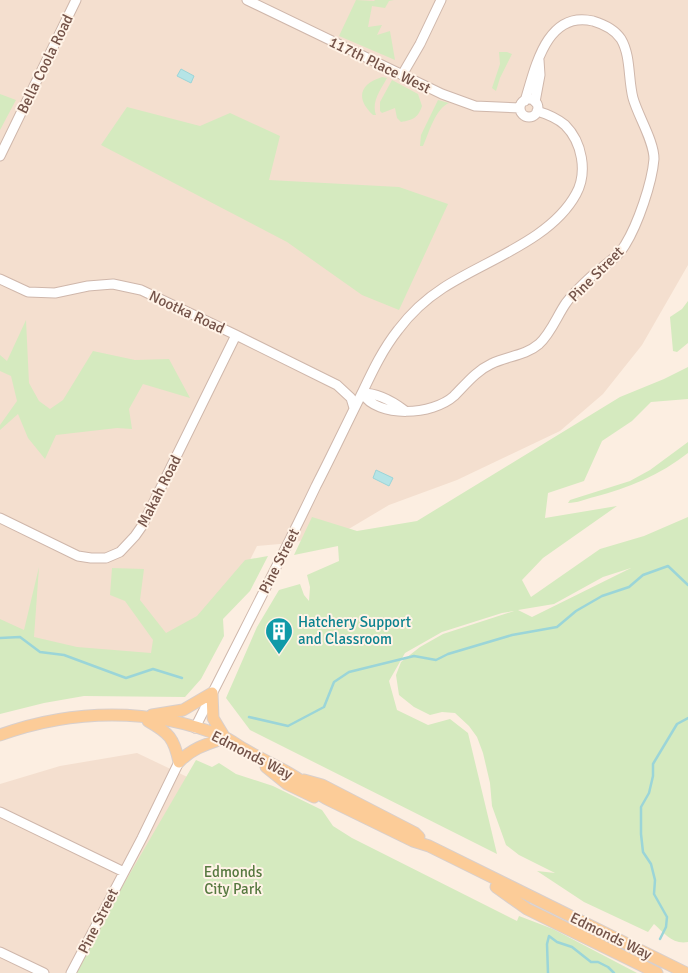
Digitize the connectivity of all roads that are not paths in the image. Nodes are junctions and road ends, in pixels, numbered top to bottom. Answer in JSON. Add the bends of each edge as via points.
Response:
{"nodes":[{"id":1,"x":76,"y":0,"type":"edge"},
{"id":2,"x":246,"y":0,"type":"edge"},
{"id":3,"x":442,"y":0,"type":"edge"},
{"id":4,"x":539,"y":60,"type":"junction"},
{"id":5,"x":402,"y":75,"type":"junction"},
{"id":6,"x":522,"y":104,"type":"junction"},
{"id":7,"x":536,"y":106,"type":"junction"},
{"id":8,"x":0,"y":156,"type":"edge"},
{"id":9,"x":0,"y":279,"type":"edge"},
{"id":10,"x":236,"y":335,"type":"junction"},
{"id":11,"x":362,"y":393,"type":"junction"},
{"id":12,"x":354,"y":408,"type":"junction"},
{"id":13,"x":0,"y":518,"type":"edge"},
{"id":14,"x":212,"y":693,"type":"junction"},
{"id":15,"x":140,"y":716,"type":"junction"},
{"id":16,"x":195,"y":728,"type":"junction"},
{"id":17,"x":0,"y":735,"type":"edge"},
{"id":18,"x":225,"y":738,"type":"junction"},
{"id":19,"x":243,"y":749,"type":"junction"},
{"id":20,"x":179,"y":762,"type":"junction"},
{"id":21,"x":0,"y":812,"type":"edge"},
{"id":22,"x":124,"y":872,"type":"junction"},
{"id":23,"x":501,"y":890,"type":"junction"},
{"id":24,"x":0,"y":952,"type":"edge"},
{"id":25,"x":44,"y":973,"type":"edge"},
{"id":26,"x":72,"y":973,"type":"edge"},
{"id":27,"x":658,"y":973,"type":"edge"},
{"id":28,"x":672,"y":973,"type":"edge"},
{"id":29,"x":686,"y":973,"type":"edge"}],
"edges":[{"from":1,"to":8,"type":"street","name":"Bella Coola Road"},
{"from":2,"to":5,"type":"street","name":"117th Place West"},
{"from":3,"to":5,"type":"street"},
{"from":4,"to":6,"type":"street","name":"Pine Street"},
{"from":4,"to":7,"type":"street"},
{"from":4,"to":11,"type":"street","name":"Pine Street","via":[[542,48],[553,33],[564,24],[576,21],[597,22],[612,30],[621,40],[627,53],[633,97],[654,157],[652,173],[625,245],[580,287],[540,343],[527,352],[492,363],[475,374],[449,400],[427,409],[404,410],[374,394]]},
{"from":5,"to":6,"type":"street","name":"117th Place West","via":[[475,106]]},
{"from":6,"to":7,"type":"street","via":[[530,100]]},
{"from":6,"to":7,"type":"street","via":[[523,115],[528,117],[534,116]]},
{"from":7,"to":11,"type":"street","via":[[565,124],[575,137],[582,158],[577,193],[551,224],[442,288],[415,310],[377,362]]},
{"from":9,"to":10,"type":"street","name":"Nootka Road","via":[[28,292],[55,293],[113,284],[141,290]]},
{"from":10,"to":12,"type":"street","name":"Nootka Road","via":[[337,385],[351,398]]},
{"from":10,"to":13,"type":"street","name":"Makah Road","via":[[146,519],[136,536],[120,552],[106,558],[78,556]]},
{"from":11,"to":12,"type":"street","name":"Pine Street"},
{"from":12,"to":14,"type":"street","name":"Pine Street"},
{"from":14,"to":15,"type":"main road","via":[[183,710]]},
{"from":14,"to":16,"type":"street","name":"Pine Street"},
{"from":14,"to":18,"type":"main road","via":[[213,718]]},
{"from":15,"to":16,"type":"main road","name":"Edmonds Way"},
{"from":15,"to":17,"type":"main road","name":"Edmonds Way","via":[[65,717]]},
{"from":15,"to":20,"type":"main road","via":[[165,731],[173,740]]},
{"from":16,"to":18,"type":"main road","name":"Edmonds Way"},
{"from":18,"to":19,"type":"main road","name":"Edmonds Way"},
{"from":18,"to":20,"type":"main road","via":[[196,748]]},
{"from":19,"to":23,"type":"main road","via":[[287,784]]},
{"from":19,"to":29,"type":"main road","name":"Edmonds Way","via":[[298,778],[322,785],[415,833],[429,846]]},
{"from":20,"to":22,"type":"street","name":"Pine Street"},
{"from":21,"to":22,"type":"street"},
{"from":22,"to":26,"type":"street","name":"Pine Street"},
{"from":23,"to":27,"type":"main road","via":[[527,909]]},
{"from":23,"to":28,"type":"main road"},
{"from":24,"to":25,"type":"street"}]}
